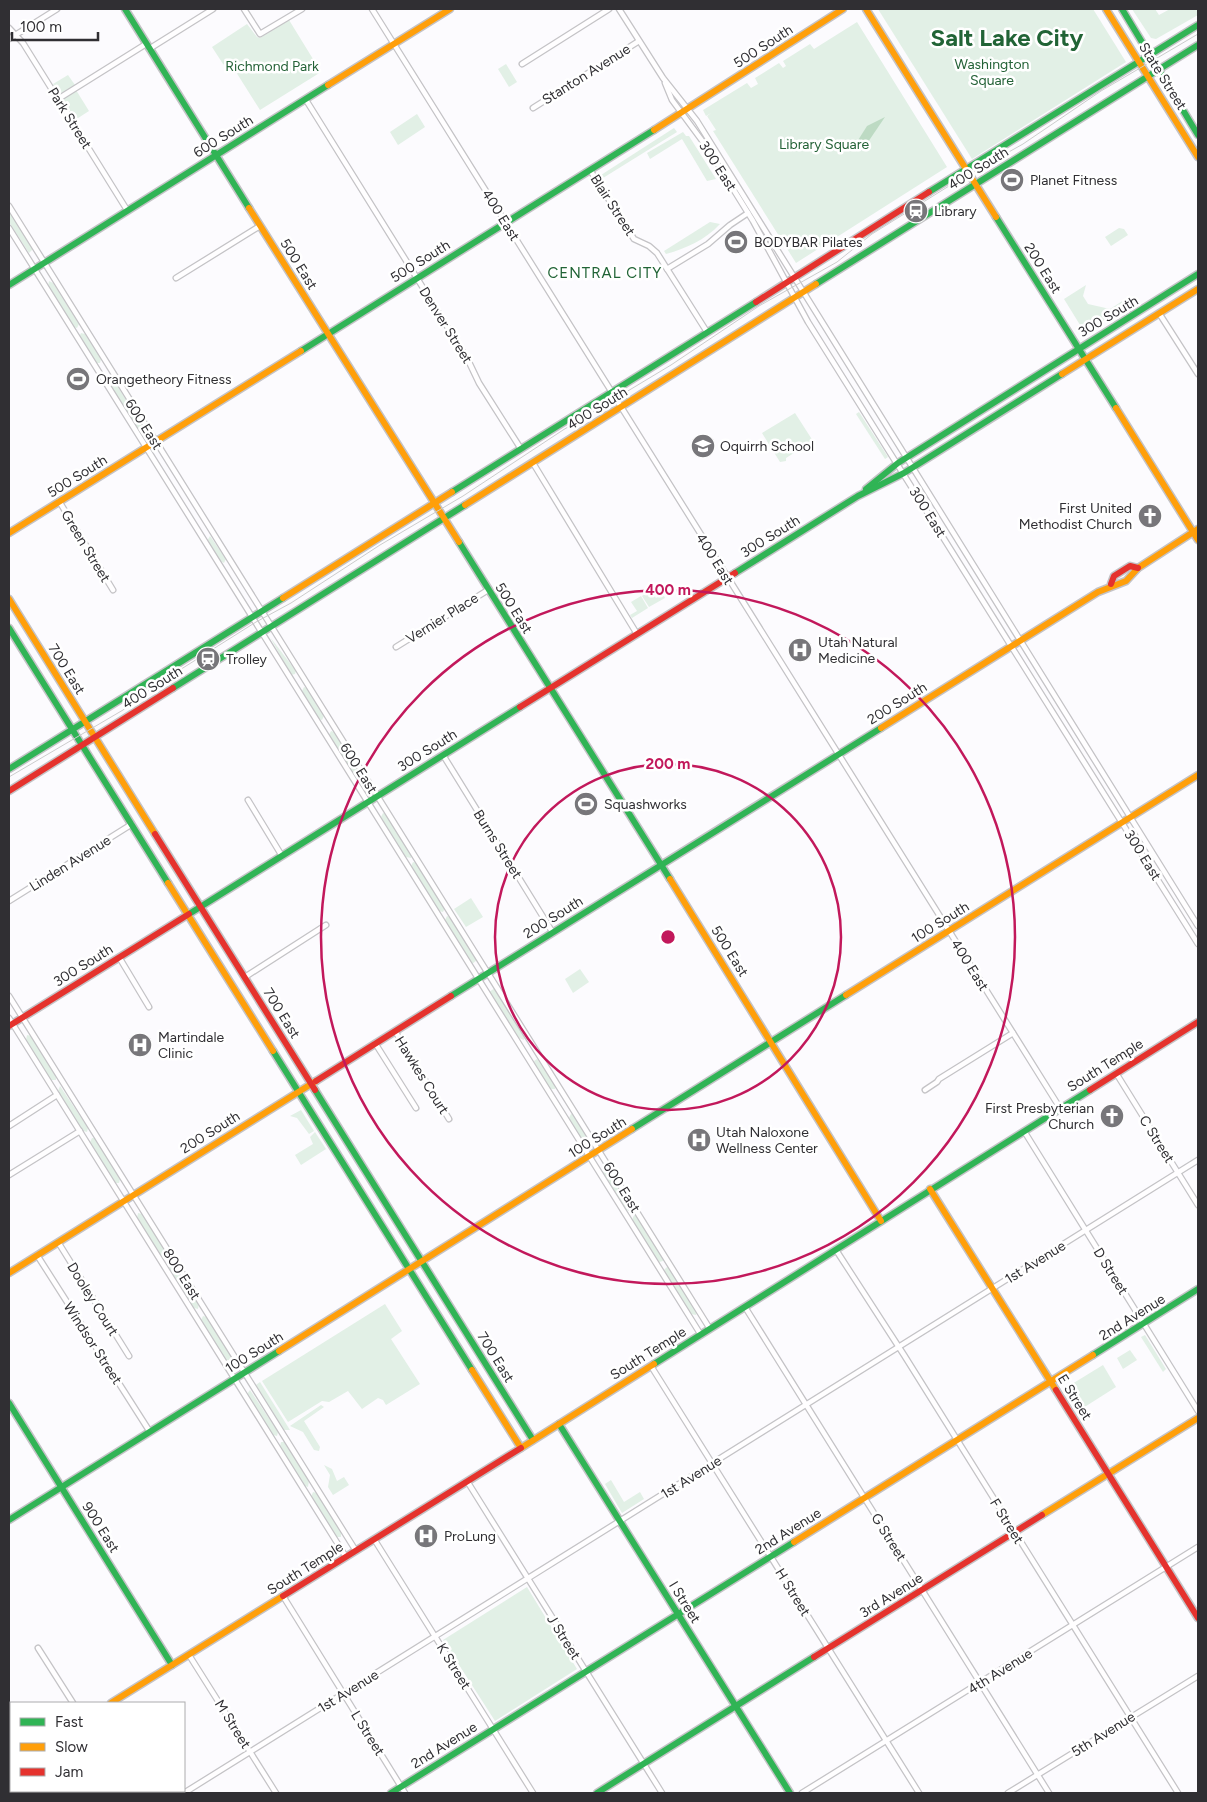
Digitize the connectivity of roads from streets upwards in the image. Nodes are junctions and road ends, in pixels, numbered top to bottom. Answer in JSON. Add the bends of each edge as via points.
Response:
{"nodes":[{"id":1,"x":57,"y":9,"type":"edge"},
{"id":2,"x":125,"y":9,"type":"edge"},
{"id":3,"x":213,"y":9,"type":"edge"},
{"id":4,"x":244,"y":9,"type":"edge"},
{"id":5,"x":302,"y":9,"type":"edge"},
{"id":6,"x":372,"y":9,"type":"edge"},
{"id":7,"x":450,"y":9,"type":"edge"},
{"id":8,"x":609,"y":9,"type":"edge"},
{"id":9,"x":619,"y":9,"type":"edge"},
{"id":10,"x":844,"y":9,"type":"edge"},
{"id":11,"x":866,"y":9,"type":"edge"},
{"id":12,"x":1106,"y":9,"type":"edge"},
{"id":13,"x":1122,"y":9,"type":"edge"},
{"id":14,"x":1198,"y":24,"type":"edge"},
{"id":15,"x":9,"y":28,"type":"edge"},
{"id":16,"x":16,"y":35,"type":"junction"},
{"id":17,"x":9,"y":39,"type":"edge"},
{"id":18,"x":639,"y":41,"type":"junction"},
{"id":19,"x":394,"y":44,"type":"junction"},
{"id":20,"x":148,"y":46,"type":"junction"},
{"id":21,"x":1198,"y":46,"type":"edge"},
{"id":22,"x":1150,"y":53,"type":"junction"},
{"id":23,"x":1138,"y":60,"type":"junction"},
{"id":24,"x":522,"y":64,"type":"dead end"},
{"id":25,"x":1160,"y":70,"type":"junction"},
{"id":26,"x":1149,"y":77,"type":"junction"},
{"id":27,"x":58,"y":99,"type":"junction"},
{"id":28,"x":306,"y":100,"type":"junction"},
{"id":29,"x":533,"y":108,"type":"dead end"},
{"id":30,"x":685,"y":110,"type":"junction"},
{"id":31,"x":1195,"y":124,"type":"edge"},
{"id":32,"x":1198,"y":135,"type":"edge"},
{"id":33,"x":216,"y":155,"type":"junction"},
{"id":34,"x":1198,"y":157,"type":"edge"},
{"id":35,"x":966,"y":169,"type":"junction"},
{"id":36,"x":590,"y":170,"type":"junction"},
{"id":37,"x":976,"y":184,"type":"junction"},
{"id":38,"x":9,"y":206,"type":"edge"},
{"id":39,"x":127,"y":210,"type":"junction"},
{"id":40,"x":748,"y":213,"type":"junction"},
{"id":41,"x":506,"y":222,"type":"junction"},
{"id":42,"x":260,"y":226,"type":"junction"},
{"id":43,"x":9,"y":228,"type":"edge"},
{"id":44,"x":44,"y":263,"type":"junction"},
{"id":45,"x":34,"y":269,"type":"junction"},
{"id":46,"x":667,"y":269,"type":"junction"},
{"id":47,"x":1198,"y":274,"type":"edge"},
{"id":48,"x":794,"y":277,"type":"junction"},
{"id":49,"x":176,"y":278,"type":"dead end"},
{"id":50,"x":417,"y":278,"type":"junction"},
{"id":51,"x":786,"y":282,"type":"junction"},
{"id":52,"x":9,"y":285,"type":"edge"},
{"id":53,"x":1175,"y":289,"type":"junction"},
{"id":54,"x":1198,"y":289,"type":"edge"},
{"id":55,"x":803,"y":293,"type":"junction"},
{"id":56,"x":1183,"y":298,"type":"junction"},
{"id":57,"x":794,"y":299,"type":"junction"},
{"id":58,"x":1159,"y":313,"type":"junction"},
{"id":59,"x":84,"y":328,"type":"junction"},
{"id":60,"x":707,"y":332,"type":"junction"},
{"id":61,"x":75,"y":334,"type":"junction"},
{"id":62,"x":328,"y":334,"type":"junction"},
{"id":63,"x":1078,"y":348,"type":"junction"},
{"id":64,"x":1085,"y":359,"type":"junction"},
{"id":65,"x":110,"y":369,"type":"junction"},
{"id":66,"x":1198,"y":374,"type":"edge"},
{"id":67,"x":100,"y":375,"type":"junction"},
{"id":68,"x":611,"y":392,"type":"junction"},
{"id":69,"x":621,"y":408,"type":"junction"},
{"id":70,"x":155,"y":442,"type":"junction"},
{"id":71,"x":146,"y":447,"type":"junction"},
{"id":72,"x":520,"y":449,"type":"junction"},
{"id":73,"x":906,"y":458,"type":"junction"},
{"id":74,"x":533,"y":463,"type":"junction"},
{"id":75,"x":898,"y":463,"type":"junction"},
{"id":76,"x":912,"y":468,"type":"junction"},
{"id":77,"x":904,"y":473,"type":"junction"},
{"id":78,"x":187,"y":491,"type":"junction"},
{"id":79,"x":858,"y":496,"type":"junction"},
{"id":80,"x":177,"y":497,"type":"junction"},
{"id":81,"x":59,"y":501,"type":"junction"},
{"id":82,"x":434,"y":503,"type":"junction"},
{"id":83,"x":444,"y":519,"type":"junction"},
{"id":84,"x":210,"y":528,"type":"junction"},
{"id":85,"x":1196,"y":531,"type":"edge"},
{"id":86,"x":9,"y":533,"type":"edge"},
{"id":87,"x":200,"y":534,"type":"junction"},
{"id":88,"x":1198,"y":540,"type":"edge"},
{"id":89,"x":234,"y":567,"type":"junction"},
{"id":90,"x":1138,"y":568,"type":"junction"},
{"id":91,"x":225,"y":573,"type":"junction"},
{"id":92,"x":727,"y":578,"type":"junction"},
{"id":93,"x":1112,"y":584,"type":"junction"},
{"id":94,"x":112,"y":590,"type":"dead end"},
{"id":95,"x":488,"y":590,"type":"junction"},
{"id":96,"x":9,"y":599,"type":"edge"},
{"id":97,"x":261,"y":610,"type":"junction"},
{"id":98,"x":252,"y":616,"type":"junction"},
{"id":99,"x":271,"y":627,"type":"junction"},
{"id":100,"x":9,"y":628,"type":"edge"},
{"id":101,"x":262,"y":632,"type":"junction"},
{"id":102,"x":637,"y":634,"type":"junction"},
{"id":103,"x":1020,"y":641,"type":"junction"},
{"id":104,"x":396,"y":646,"type":"dead end"},
{"id":105,"x":1012,"y":646,"type":"junction"},
{"id":106,"x":302,"y":676,"type":"junction"},
{"id":107,"x":293,"y":682,"type":"junction"},
{"id":108,"x":550,"y":688,"type":"junction"},
{"id":109,"x":85,"y":721,"type":"junction"},
{"id":110,"x":331,"y":723,"type":"junction"},
{"id":111,"x":322,"y":728,"type":"junction"},
{"id":112,"x":72,"y":730,"type":"junction"},
{"id":113,"x":95,"y":737,"type":"junction"},
{"id":114,"x":82,"y":745,"type":"junction"},
{"id":115,"x":442,"y":755,"type":"junction"},
{"id":116,"x":838,"y":755,"type":"junction"},
{"id":117,"x":9,"y":769,"type":"edge"},
{"id":118,"x":1198,"y":775,"type":"edge"},
{"id":119,"x":9,"y":791,"type":"edge"},
{"id":120,"x":377,"y":796,"type":"junction"},
{"id":121,"x":248,"y":800,"type":"dead end"},
{"id":122,"x":369,"y":801,"type":"junction"},
{"id":123,"x":1131,"y":818,"type":"junction"},
{"id":124,"x":1123,"y":823,"type":"junction"},
{"id":125,"x":132,"y":824,"type":"junction"},
{"id":126,"x":282,"y":856,"type":"junction"},
{"id":127,"x":416,"y":858,"type":"junction"},
{"id":128,"x":408,"y":863,"type":"junction"},
{"id":129,"x":661,"y":865,"type":"junction"},
{"id":130,"x":9,"y":901,"type":"edge"},
{"id":131,"x":200,"y":907,"type":"junction"},
{"id":132,"x":449,"y":911,"type":"junction"},
{"id":133,"x":188,"y":914,"type":"junction"},
{"id":134,"x":441,"y":916,"type":"junction"},
{"id":135,"x":326,"y":925,"type":"dead end"},
{"id":136,"x":1198,"y":926,"type":"edge"},
{"id":137,"x":949,"y":931,"type":"junction"},
{"id":138,"x":553,"y":932,"type":"junction"},
{"id":139,"x":1198,"y":944,"type":"edge"},
{"id":140,"x":119,"y":957,"type":"junction"},
{"id":141,"x":488,"y":973,"type":"junction"},
{"id":142,"x":244,"y":977,"type":"junction"},
{"id":143,"x":479,"y":978,"type":"junction"},
{"id":144,"x":9,"y":996,"type":"edge"},
{"id":145,"x":149,"y":1007,"type":"dead end"},
{"id":146,"x":22,"y":1017,"type":"junction"},
{"id":147,"x":10,"y":1022,"type":"edge"},
{"id":148,"x":1198,"y":1022,"type":"edge"},
{"id":149,"x":395,"y":1031,"type":"junction"},
{"id":150,"x":1013,"y":1033,"type":"junction"},
{"id":151,"x":530,"y":1040,"type":"junction"},
{"id":152,"x":772,"y":1042,"type":"junction"},
{"id":153,"x":375,"y":1043,"type":"junction"},
{"id":154,"x":521,"y":1046,"type":"junction"},
{"id":155,"x":538,"y":1054,"type":"junction"},
{"id":156,"x":530,"y":1060,"type":"junction"},
{"id":157,"x":1116,"y":1073,"type":"junction"},
{"id":158,"x":62,"y":1081,"type":"junction"},
{"id":159,"x":311,"y":1083,"type":"junction"},
{"id":160,"x":52,"y":1087,"type":"junction"},
{"id":161,"x":560,"y":1090,"type":"junction"},
{"id":162,"x":925,"y":1090,"type":"dead end"},
{"id":163,"x":299,"y":1091,"type":"junction"},
{"id":164,"x":57,"y":1095,"type":"junction"},
{"id":165,"x":551,"y":1095,"type":"junction"},
{"id":166,"x":416,"y":1108,"type":"dead end"},
{"id":167,"x":1060,"y":1108,"type":"junction"},
{"id":168,"x":573,"y":1110,"type":"junction"},
{"id":169,"x":564,"y":1115,"type":"junction"},
{"id":170,"x":449,"y":1119,"type":"dead end"},
{"id":171,"x":9,"y":1126,"type":"edge"},
{"id":172,"x":80,"y":1131,"type":"junction"},
{"id":173,"x":1024,"y":1131,"type":"junction"},
{"id":174,"x":94,"y":1132,"type":"junction"},
{"id":175,"x":84,"y":1138,"type":"junction"},
{"id":176,"x":598,"y":1151,"type":"junction"},
{"id":177,"x":589,"y":1156,"type":"junction"},
{"id":178,"x":1198,"y":1160,"type":"edge"},
{"id":179,"x":1178,"y":1173,"type":"junction"},
{"id":180,"x":9,"y":1175,"type":"edge"},
{"id":181,"x":930,"y":1189,"type":"junction"},
{"id":182,"x":133,"y":1195,"type":"junction"},
{"id":183,"x":123,"y":1201,"type":"junction"},
{"id":184,"x":1198,"y":1206,"type":"edge"},
{"id":185,"x":636,"y":1210,"type":"junction"},
{"id":186,"x":626,"y":1216,"type":"junction"},
{"id":187,"x":881,"y":1221,"type":"junction"},
{"id":188,"x":1086,"y":1230,"type":"junction"},
{"id":189,"x":58,"y":1242,"type":"junction"},
{"id":190,"x":836,"y":1250,"type":"junction"},
{"id":191,"x":37,"y":1255,"type":"junction"},
{"id":192,"x":173,"y":1259,"type":"junction"},
{"id":193,"x":421,"y":1262,"type":"junction"},
{"id":194,"x":668,"y":1262,"type":"junction"},
{"id":195,"x":164,"y":1265,"type":"junction"},
{"id":196,"x":659,"y":1268,"type":"junction"},
{"id":197,"x":410,"y":1269,"type":"junction"},
{"id":198,"x":9,"y":1273,"type":"edge"},
{"id":199,"x":992,"y":1289,"type":"junction"},
{"id":200,"x":1198,"y":1290,"type":"edge"},
{"id":201,"x":745,"y":1307,"type":"junction"},
{"id":202,"x":205,"y":1310,"type":"junction"},
{"id":203,"x":195,"y":1316,"type":"junction"},
{"id":204,"x":1144,"y":1324,"type":"junction"},
{"id":205,"x":710,"y":1329,"type":"junction"},
{"id":206,"x":701,"y":1335,"type":"junction"},
{"id":207,"x":899,"y":1347,"type":"junction"},
{"id":208,"x":128,"y":1356,"type":"dead end"},
{"id":209,"x":652,"y":1366,"type":"junction"},
{"id":210,"x":244,"y":1373,"type":"junction"},
{"id":211,"x":235,"y":1379,"type":"junction"},
{"id":212,"x":1051,"y":1382,"type":"junction"},
{"id":213,"x":9,"y":1403,"type":"edge"},
{"id":214,"x":806,"y":1405,"type":"junction"},
{"id":215,"x":1198,"y":1411,"type":"edge"},
{"id":216,"x":1198,"y":1418,"type":"edge"},
{"id":217,"x":559,"y":1424,"type":"junction"},
{"id":218,"x":150,"y":1432,"type":"junction"},
{"id":219,"x":284,"y":1436,"type":"junction"},
{"id":220,"x":533,"y":1440,"type":"junction"},
{"id":221,"x":957,"y":1440,"type":"junction"},
{"id":222,"x":274,"y":1441,"type":"junction"},
{"id":223,"x":521,"y":1448,"type":"junction"},
{"id":224,"x":713,"y":1463,"type":"junction"},
{"id":225,"x":1108,"y":1473,"type":"junction"},
{"id":226,"x":467,"y":1482,"type":"junction"},
{"id":227,"x":61,"y":1487,"type":"junction"},
{"id":228,"x":316,"y":1487,"type":"junction"},
{"id":229,"x":306,"y":1493,"type":"junction"},
{"id":230,"x":864,"y":1498,"type":"junction"},
{"id":231,"x":9,"y":1520,"type":"edge"},
{"id":232,"x":620,"y":1521,"type":"junction"},
{"id":233,"x":1014,"y":1532,"type":"junction"},
{"id":234,"x":374,"y":1539,"type":"junction"},
{"id":235,"x":1198,"y":1547,"type":"edge"},
{"id":236,"x":356,"y":1551,"type":"junction"},
{"id":237,"x":346,"y":1557,"type":"junction"},
{"id":238,"x":771,"y":1557,"type":"junction"},
{"id":239,"x":1167,"y":1567,"type":"junction"},
{"id":240,"x":528,"y":1579,"type":"junction"},
{"id":241,"x":922,"y":1590,"type":"junction"},
{"id":242,"x":283,"y":1596,"type":"junction"},
{"id":243,"x":678,"y":1614,"type":"junction"},
{"id":244,"x":1198,"y":1618,"type":"edge"},
{"id":245,"x":1073,"y":1625,"type":"junction"},
{"id":246,"x":435,"y":1636,"type":"junction"},
{"id":247,"x":38,"y":1648,"type":"dead end"},
{"id":248,"x":828,"y":1649,"type":"junction"},
{"id":249,"x":189,"y":1655,"type":"junction"},
{"id":250,"x":172,"y":1665,"type":"junction"},
{"id":251,"x":586,"y":1672,"type":"junction"},
{"id":252,"x":1198,"y":1676,"type":"edge"},
{"id":253,"x":980,"y":1683,"type":"junction"},
{"id":254,"x":343,"y":1694,"type":"junction"},
{"id":255,"x":72,"y":1702,"type":"edge"},
{"id":256,"x":113,"y":1702,"type":"edge"},
{"id":257,"x":736,"y":1707,"type":"junction"},
{"id":258,"x":1131,"y":1717,"type":"junction"},
{"id":259,"x":493,"y":1729,"type":"junction"},
{"id":260,"x":886,"y":1741,"type":"junction"},
{"id":261,"x":250,"y":1752,"type":"junction"},
{"id":262,"x":644,"y":1764,"type":"junction"},
{"id":263,"x":1037,"y":1775,"type":"junction"},
{"id":264,"x":403,"y":1790,"type":"edge"},
{"id":265,"x":184,"y":1793,"type":"edge"},
{"id":266,"x":276,"y":1793,"type":"edge"},
{"id":267,"x":391,"y":1793,"type":"edge"},
{"id":268,"x":533,"y":1793,"type":"edge"},
{"id":269,"x":597,"y":1793,"type":"edge"},
{"id":270,"x":662,"y":1793,"type":"edge"},
{"id":271,"x":790,"y":1793,"type":"edge"},
{"id":272,"x":802,"y":1793,"type":"edge"},
{"id":273,"x":919,"y":1793,"type":"edge"},
{"id":274,"x":1008,"y":1793,"type":"edge"},
{"id":275,"x":1049,"y":1793,"type":"edge"},
{"id":276,"x":1178,"y":1793,"type":"edge"}],
"edges":[{"from":1,"to":16,"type":"street"},
{"from":2,"to":20,"type":"street","name":"500 East"},
{"from":3,"to":20,"type":"street"},
{"from":4,"to":5,"type":"street","via":[[260,34]]},
{"from":6,"to":19,"type":"street","name":"400 East"},
{"from":7,"to":19,"type":"street","name":"600 South"},
{"from":8,"to":24,"type":"street"},
{"from":9,"to":18,"type":"street","name":"300 East"},
{"from":10,"to":30,"type":"street","name":"500 South"},
{"from":11,"to":35,"type":"street","name":"200 East"},
{"from":12,"to":23,"type":"street","name":"State Street"},
{"from":13,"to":22,"type":"street","name":"State Street"},
{"from":14,"to":22,"type":"street","name":"400 South"},
{"from":15,"to":16,"type":"street","name":"Park Street"},
{"from":16,"to":17,"type":"street"},
{"from":16,"to":27,"type":"street","name":"Park Street"},
{"from":18,"to":29,"type":"street","name":"Stanton Avenue"},
{"from":18,"to":30,"type":"street","name":"300 East","via":[[663,78],[671,98]]},
{"from":19,"to":28,"type":"street","name":"600 South"},
{"from":19,"to":41,"type":"street","name":"400 East"},
{"from":20,"to":27,"type":"street"},
{"from":20,"to":33,"type":"street","name":"500 East"},
{"from":21,"to":25,"type":"street","name":"400 South"},
{"from":22,"to":23,"type":"street","name":"400 South"},
{"from":22,"to":25,"type":"street","name":"State Street"},
{"from":23,"to":26,"type":"street","name":"State Street"},
{"from":23,"to":35,"type":"street","name":"400 South"},
{"from":25,"to":26,"type":"street","name":"400 South"},
{"from":25,"to":31,"type":"street","name":"State Street"},
{"from":26,"to":34,"type":"street","name":"State Street"},
{"from":26,"to":37,"type":"street","name":"400 South"},
{"from":27,"to":39,"type":"street","name":"Park Street"},
{"from":28,"to":33,"type":"street","name":"600 South"},
{"from":28,"to":50,"type":"street","name":"Denver Street"},
{"from":30,"to":36,"type":"street","name":"500 South"},
{"from":30,"to":40,"type":"street","name":"300 East"},
{"from":30,"to":48,"type":"street","name":"300 East"},
{"from":31,"to":32,"type":"street","name":"State Street"},
{"from":33,"to":39,"type":"street","name":"600 South"},
{"from":33,"to":42,"type":"street","name":"500 East"},
{"from":35,"to":37,"type":"street","name":"200 East"},
{"from":35,"to":48,"type":"street","name":"400 South"},
{"from":36,"to":41,"type":"street","name":"500 South"},
{"from":36,"to":46,"type":"street","name":"Blair Street","via":[[634,239],[653,248]]},
{"from":37,"to":55,"type":"street","name":"400 South"},
{"from":37,"to":63,"type":"street","name":"200 East"},
{"from":38,"to":44,"type":"street","name":"600 East"},
{"from":39,"to":44,"type":"street","name":"600 South"},
{"from":40,"to":46,"type":"street","via":[[708,244]]},
{"from":40,"to":51,"type":"street","name":"300 East"},
{"from":41,"to":50,"type":"street","name":"500 South"},
{"from":41,"to":68,"type":"street","name":"400 East"},
{"from":42,"to":49,"type":"street"},
{"from":42,"to":62,"type":"street","name":"500 East"},
{"from":43,"to":45,"type":"street","name":"600 East"},
{"from":44,"to":45,"type":"street","name":"600 South"},
{"from":44,"to":59,"type":"street","name":"600 East"},
{"from":45,"to":52,"type":"street","name":"600 South"},
{"from":45,"to":61,"type":"street","name":"600 East"},
{"from":46,"to":60,"type":"street","name":"Blair Street"},
{"from":47,"to":53,"type":"street","name":"300 South"},
{"from":48,"to":51,"type":"street","name":"400 South"},
{"from":48,"to":55,"type":"street","name":"300 East"},
{"from":50,"to":62,"type":"street","name":"500 South"},
{"from":50,"to":72,"type":"street","name":"Denver Street"},
{"from":51,"to":57,"type":"street","name":"300 East"},
{"from":51,"to":60,"type":"street","name":"400 South"},
{"from":53,"to":56,"type":"street"},
{"from":53,"to":63,"type":"street","name":"300 South"},
{"from":54,"to":56,"type":"street","name":"300 South"},
{"from":55,"to":57,"type":"street","name":"400 South"},
{"from":55,"to":73,"type":"street","name":"300 East"},
{"from":56,"to":58,"type":"street","name":"300 South"},
{"from":57,"to":69,"type":"street","name":"400 South"},
{"from":57,"to":75,"type":"street","name":"300 East"},
{"from":58,"to":64,"type":"street","name":"300 South"},
{"from":58,"to":66,"type":"street"},
{"from":59,"to":61,"type":"street"},
{"from":59,"to":65,"type":"street","name":"600 East"},
{"from":60,"to":68,"type":"street","name":"400 South"},
{"from":61,"to":67,"type":"street","name":"600 East"},
{"from":62,"to":70,"type":"street","name":"500 South"},
{"from":62,"to":82,"type":"street","name":"500 East"},
{"from":63,"to":64,"type":"street","name":"200 East"},
{"from":63,"to":73,"type":"street","name":"300 South"},
{"from":64,"to":76,"type":"street","name":"300 South"},
{"from":64,"to":85,"type":"street","name":"200 East"},
{"from":65,"to":67,"type":"street"},
{"from":65,"to":70,"type":"street","name":"600 East"},
{"from":67,"to":71,"type":"street","name":"600 East"},
{"from":68,"to":69,"type":"street","name":"400 East"},
{"from":68,"to":72,"type":"street","name":"400 South"},
{"from":69,"to":74,"type":"street","name":"400 South"},
{"from":69,"to":92,"type":"street","name":"400 East"},
{"from":70,"to":71,"type":"street","name":"500 South"},
{"from":70,"to":78,"type":"street","name":"600 East"},
{"from":71,"to":80,"type":"street","name":"600 East"},
{"from":71,"to":81,"type":"street","name":"500 South"},
{"from":72,"to":82,"type":"street","name":"400 South"},
{"from":73,"to":75,"type":"street","name":"300 South"},
{"from":73,"to":76,"type":"street","name":"300 East"},
{"from":74,"to":83,"type":"street","name":"400 South"},
{"from":74,"to":102,"type":"street"},
{"from":75,"to":77,"type":"street","name":"300 East"},
{"from":75,"to":79,"type":"street","name":"300 South"},
{"from":76,"to":77,"type":"street","name":"300 South"},
{"from":76,"to":103,"type":"street","name":"300 East"},
{"from":77,"to":79,"type":"street","name":"300 South"},
{"from":77,"to":105,"type":"street","name":"300 East"},
{"from":78,"to":80,"type":"street"},
{"from":78,"to":84,"type":"street","name":"600 East"},
{"from":79,"to":92,"type":"street","name":"300 South"},
{"from":80,"to":87,"type":"street","name":"600 East"},
{"from":81,"to":86,"type":"street","name":"500 South"},
{"from":81,"to":94,"type":"street","name":"Green Street"},
{"from":82,"to":83,"type":"street","name":"500 East"},
{"from":82,"to":97,"type":"street","name":"400 South"},
{"from":83,"to":95,"type":"street","name":"500 East"},
{"from":83,"to":99,"type":"street","name":"400 South"},
{"from":84,"to":87,"type":"street"},
{"from":84,"to":89,"type":"street","name":"600 East"},
{"from":85,"to":88,"type":"street","name":"200 East"},
{"from":85,"to":90,"type":"street","name":"200 South"},
{"from":87,"to":91,"type":"street","name":"600 East"},
{"from":89,"to":91,"type":"street"},
{"from":89,"to":97,"type":"street","name":"600 East"},
{"from":90,"to":93,"type":"street","name":"200 South","via":[[1135,575],[1119,585]]},
{"from":90,"to":93,"type":"street","name":"200 South","via":[[1130,566],[1123,570],[1114,576]]},
{"from":91,"to":98,"type":"street","name":"600 East"},
{"from":92,"to":102,"type":"street","name":"300 South"},
{"from":92,"to":116,"type":"street","name":"400 East"},
{"from":93,"to":103,"type":"street","name":"200 South"},
{"from":95,"to":104,"type":"street","name":"Vernier Place"},
{"from":95,"to":108,"type":"street","name":"500 East"},
{"from":96,"to":109,"type":"street","name":"700 East"},
{"from":97,"to":98,"type":"street","name":"400 South"},
{"from":97,"to":99,"type":"street","name":"600 East"},
{"from":98,"to":101,"type":"street","name":"600 East"},
{"from":98,"to":109,"type":"street","name":"400 South"},
{"from":99,"to":101,"type":"street","name":"400 South"},
{"from":99,"to":106,"type":"street","name":"600 East"},
{"from":100,"to":112,"type":"street","name":"700 East"},
{"from":101,"to":107,"type":"street","name":"600 East"},
{"from":101,"to":113,"type":"street","name":"400 South"},
{"from":102,"to":108,"type":"street","name":"300 South"},
{"from":103,"to":105,"type":"street","name":"200 South"},
{"from":103,"to":123,"type":"street","name":"300 East"},
{"from":105,"to":116,"type":"street","name":"200 South"},
{"from":105,"to":124,"type":"street","name":"300 East"},
{"from":106,"to":107,"type":"street"},
{"from":106,"to":110,"type":"street","name":"600 East"},
{"from":107,"to":111,"type":"street","name":"600 East"},
{"from":108,"to":115,"type":"street","name":"300 South"},
{"from":108,"to":129,"type":"street","name":"500 East"},
{"from":109,"to":112,"type":"street","name":"400 South"},
{"from":109,"to":113,"type":"street","name":"700 East"},
{"from":110,"to":111,"type":"street"},
{"from":110,"to":120,"type":"street","name":"600 East"},
{"from":111,"to":122,"type":"street","name":"600 East"},
{"from":112,"to":114,"type":"street","name":"700 East"},
{"from":112,"to":117,"type":"street","name":"400 South"},
{"from":113,"to":114,"type":"street","name":"400 South"},
{"from":113,"to":131,"type":"street","name":"700 East"},
{"from":114,"to":119,"type":"street","name":"400 South"},
{"from":114,"to":125,"type":"street","name":"700 East"},
{"from":115,"to":120,"type":"street","name":"300 South"},
{"from":115,"to":138,"type":"street","name":"Burns Street"},
{"from":116,"to":129,"type":"street","name":"200 South"},
{"from":116,"to":137,"type":"street","name":"400 East"},
{"from":118,"to":123,"type":"street","name":"100 South"},
{"from":120,"to":122,"type":"street","name":"300 South"},
{"from":120,"to":127,"type":"street","name":"600 East"},
{"from":121,"to":126,"type":"street"},
{"from":122,"to":126,"type":"street","name":"300 South"},
{"from":122,"to":128,"type":"street","name":"600 East"},
{"from":123,"to":124,"type":"street","name":"100 South"},
{"from":123,"to":136,"type":"street","name":"300 East"},
{"from":124,"to":137,"type":"street","name":"100 South"},
{"from":124,"to":139,"type":"street","name":"300 East"},
{"from":125,"to":130,"type":"street","name":"Linden Avenue"},
{"from":125,"to":133,"type":"street","name":"700 East"},
{"from":126,"to":131,"type":"street","name":"300 South"},
{"from":127,"to":128,"type":"street"},
{"from":127,"to":132,"type":"street","name":"600 East"},
{"from":128,"to":134,"type":"street","name":"600 East"},
{"from":129,"to":138,"type":"street","name":"200 South"},
{"from":129,"to":152,"type":"street","name":"500 East"},
{"from":131,"to":133,"type":"street","name":"300 South"},
{"from":131,"to":142,"type":"street","name":"700 East"},
{"from":132,"to":134,"type":"street"},
{"from":132,"to":141,"type":"street","name":"600 East"},
{"from":133,"to":140,"type":"street","name":"300 South"},
{"from":133,"to":163,"type":"street","name":"700 East"},
{"from":134,"to":143,"type":"street","name":"600 East"},
{"from":135,"to":142,"type":"street"},
{"from":137,"to":150,"type":"street","name":"400 East"},
{"from":137,"to":152,"type":"street","name":"100 South"},
{"from":138,"to":141,"type":"street","name":"200 South"},
{"from":140,"to":145,"type":"street"},
{"from":140,"to":146,"type":"street","name":"300 South"},
{"from":141,"to":143,"type":"street","name":"200 South"},
{"from":141,"to":151,"type":"street","name":"600 East"},
{"from":142,"to":159,"type":"street","name":"700 East"},
{"from":143,"to":149,"type":"street","name":"200 South"},
{"from":143,"to":154,"type":"street","name":"600 East"},
{"from":144,"to":146,"type":"street","name":"800 East"},
{"from":146,"to":147,"type":"street","name":"300 South"},
{"from":146,"to":158,"type":"street","name":"800 East"},
{"from":147,"to":160,"type":"street","name":"800 East"},
{"from":148,"to":157,"type":"street","name":"South Temple"},
{"from":149,"to":153,"type":"street","name":"200 South"},
{"from":149,"to":170,"type":"street","name":"Hawkes Court"},
{"from":150,"to":162,"type":"street"},
{"from":150,"to":167,"type":"street","name":"400 East"},
{"from":151,"to":154,"type":"street"},
{"from":151,"to":155,"type":"street","name":"600 East"},
{"from":152,"to":176,"type":"street","name":"100 South"},
{"from":152,"to":187,"type":"street","name":"500 East"},
{"from":153,"to":159,"type":"street","name":"200 South"},
{"from":153,"to":166,"type":"street"},
{"from":154,"to":156,"type":"street","name":"600 East"},
{"from":155,"to":156,"type":"street"},
{"from":155,"to":161,"type":"street","name":"600 East"},
{"from":156,"to":165,"type":"street","name":"600 East"},
{"from":157,"to":167,"type":"street","name":"South Temple"},
{"from":157,"to":179,"type":"street","name":"C Street"},
{"from":158,"to":160,"type":"street"},
{"from":158,"to":174,"type":"street","name":"800 East"},
{"from":159,"to":163,"type":"street","name":"200 South"},
{"from":159,"to":193,"type":"street","name":"700 East"},
{"from":160,"to":164,"type":"street","name":"800 East"},
{"from":161,"to":165,"type":"street"},
{"from":161,"to":168,"type":"street","name":"600 East"},
{"from":163,"to":182,"type":"street","name":"200 South"},
{"from":163,"to":197,"type":"street","name":"700 East"},
{"from":164,"to":171,"type":"street"},
{"from":164,"to":172,"type":"street","name":"800 East"},
{"from":165,"to":169,"type":"street","name":"600 East"},
{"from":167,"to":173,"type":"street","name":"South Temple"},
{"from":168,"to":169,"type":"street"},
{"from":168,"to":176,"type":"street","name":"600 East"},
{"from":169,"to":177,"type":"street","name":"600 East"},
{"from":172,"to":175,"type":"street","name":"800 East"},
{"from":172,"to":180,"type":"street"},
{"from":173,"to":181,"type":"street","name":"South Temple"},
{"from":173,"to":188,"type":"street","name":"D Street"},
{"from":174,"to":175,"type":"street"},
{"from":174,"to":182,"type":"street","name":"800 East"},
{"from":175,"to":183,"type":"street","name":"800 East"},
{"from":176,"to":177,"type":"street","name":"100 South"},
{"from":176,"to":185,"type":"street","name":"600 East"},
{"from":177,"to":186,"type":"street","name":"600 East"},
{"from":177,"to":193,"type":"street","name":"100 South"},
{"from":178,"to":179,"type":"street","name":"1st Avenue"},
{"from":179,"to":184,"type":"street","name":"C Street"},
{"from":179,"to":188,"type":"street","name":"1st Avenue"},
{"from":181,"to":187,"type":"street","name":"South Temple"},
{"from":181,"to":199,"type":"street","name":"E Street"},
{"from":182,"to":183,"type":"street","name":"200 South"},
{"from":182,"to":192,"type":"street","name":"800 East"},
{"from":183,"to":189,"type":"street","name":"200 South"},
{"from":183,"to":195,"type":"street","name":"800 East"},
{"from":185,"to":186,"type":"street"},
{"from":185,"to":194,"type":"street","name":"600 East"},
{"from":186,"to":196,"type":"street","name":"600 East"},
{"from":187,"to":190,"type":"street","name":"South Temple"},
{"from":188,"to":199,"type":"street","name":"1st Avenue"},
{"from":188,"to":204,"type":"street","name":"D Street"},
{"from":189,"to":191,"type":"street","name":"200 South"},
{"from":189,"to":208,"type":"street","name":"Dooley Court"},
{"from":190,"to":201,"type":"street","name":"South Temple"},
{"from":190,"to":207,"type":"street","name":"F Street"},
{"from":191,"to":198,"type":"street","name":"200 South"},
{"from":191,"to":218,"type":"street","name":"Windsor Street"},
{"from":192,"to":195,"type":"street"},
{"from":192,"to":202,"type":"street","name":"800 East"},
{"from":193,"to":197,"type":"street","name":"100 South"},
{"from":193,"to":220,"type":"street","name":"700 East"},
{"from":194,"to":196,"type":"street"},
{"from":194,"to":205,"type":"street","name":"600 East"},
{"from":195,"to":203,"type":"street","name":"800 East"},
{"from":196,"to":206,"type":"street","name":"600 East"},
{"from":197,"to":210,"type":"street","name":"100 South"},
{"from":197,"to":223,"type":"street","name":"700 East"},
{"from":199,"to":207,"type":"street","name":"1st Avenue"},
{"from":199,"to":212,"type":"street","name":"E Street"},
{"from":200,"to":204,"type":"street","name":"2nd Avenue"},
{"from":201,"to":205,"type":"street","name":"South Temple"},
{"from":201,"to":214,"type":"street","name":"G Street"},
{"from":202,"to":203,"type":"street"},
{"from":202,"to":210,"type":"street","name":"800 East"},
{"from":203,"to":211,"type":"street","name":"800 East"},
{"from":204,"to":212,"type":"street","name":"2nd Avenue"},
{"from":204,"to":215,"type":"street","name":"D Street"},
{"from":205,"to":206,"type":"street","name":"South Temple"},
{"from":206,"to":209,"type":"street","name":"South Temple"},
{"from":207,"to":214,"type":"street","name":"1st Avenue"},
{"from":207,"to":221,"type":"street","name":"F Street"},
{"from":209,"to":217,"type":"street","name":"South Temple"},
{"from":209,"to":224,"type":"street","name":"H Street"},
{"from":210,"to":211,"type":"street","name":"100 South"},
{"from":210,"to":219,"type":"street","name":"800 East"},
{"from":211,"to":218,"type":"street","name":"100 South"},
{"from":211,"to":222,"type":"street","name":"800 East"},
{"from":212,"to":221,"type":"street","name":"2nd Avenue"},
{"from":212,"to":225,"type":"street","name":"E Street"},
{"from":213,"to":227,"type":"street","name":"900 East"},
{"from":214,"to":224,"type":"street","name":"1st Avenue"},
{"from":214,"to":230,"type":"street","name":"G Street"},
{"from":216,"to":225,"type":"street","name":"3rd Avenue"},
{"from":217,"to":220,"type":"street","name":"South Temple"},
{"from":217,"to":232,"type":"street","name":"I Street"},
{"from":218,"to":227,"type":"street","name":"100 South"},
{"from":219,"to":222,"type":"street"},
{"from":219,"to":228,"type":"street","name":"800 East"},
{"from":220,"to":223,"type":"street","name":"South Temple"},
{"from":221,"to":230,"type":"street","name":"2nd Avenue"},
{"from":221,"to":233,"type":"street","name":"F Street"},
{"from":222,"to":229,"type":"street","name":"800 East"},
{"from":223,"to":226,"type":"street","name":"South Temple"},
{"from":224,"to":232,"type":"street","name":"1st Avenue"},
{"from":224,"to":238,"type":"street","name":"H Street"},
{"from":225,"to":233,"type":"street","name":"3rd Avenue"},
{"from":225,"to":239,"type":"street","name":"E Street"},
{"from":226,"to":234,"type":"street","name":"South Temple"},
{"from":226,"to":240,"type":"street","name":"J Street"},
{"from":227,"to":231,"type":"street","name":"100 South"},
{"from":227,"to":250,"type":"street","name":"900 East"},
{"from":228,"to":229,"type":"street"},
{"from":228,"to":236,"type":"street","name":"800 East"},
{"from":229,"to":237,"type":"street","name":"800 East"},
{"from":230,"to":238,"type":"street","name":"2nd Avenue"},
{"from":230,"to":241,"type":"street","name":"G Street"},
{"from":232,"to":240,"type":"street","name":"1st Avenue"},
{"from":232,"to":243,"type":"street","name":"I Street"},
{"from":233,"to":241,"type":"street","name":"3rd Avenue"},
{"from":233,"to":245,"type":"street","name":"F Street"},
{"from":234,"to":236,"type":"street","name":"South Temple"},
{"from":234,"to":246,"type":"street","name":"K Street"},
{"from":235,"to":239,"type":"street","name":"4th Avenue"},
{"from":236,"to":237,"type":"street","name":"South Temple"},
{"from":237,"to":242,"type":"street","name":"South Temple"},
{"from":238,"to":243,"type":"street","name":"2nd Avenue"},
{"from":238,"to":248,"type":"street","name":"H Street"},
{"from":239,"to":244,"type":"street","name":"E Street"},
{"from":239,"to":245,"type":"street","name":"4th Avenue"},
{"from":240,"to":246,"type":"street","name":"1st Avenue"},
{"from":240,"to":251,"type":"street","name":"J Street"},
{"from":241,"to":248,"type":"street","name":"3rd Avenue"},
{"from":241,"to":253,"type":"street","name":"G Street"},
{"from":242,"to":249,"type":"street","name":"South Temple"},
{"from":242,"to":254,"type":"street","name":"L Street"},
{"from":243,"to":251,"type":"street","name":"2nd Avenue"},
{"from":243,"to":257,"type":"street","name":"I Street"},
{"from":245,"to":253,"type":"street","name":"4th Avenue"},
{"from":245,"to":258,"type":"street","name":"F Street"},
{"from":246,"to":254,"type":"street","name":"1st Avenue"},
{"from":246,"to":259,"type":"street","name":"K Street"},
{"from":247,"to":255,"type":"street"},
{"from":248,"to":257,"type":"street","name":"3rd Avenue"},
{"from":248,"to":260,"type":"street","name":"H Street"},
{"from":249,"to":250,"type":"street","name":"South Temple"},
{"from":249,"to":261,"type":"street","name":"M Street"},
{"from":250,"to":256,"type":"street","name":"South Temple"},
{"from":251,"to":259,"type":"street","name":"2nd Avenue"},
{"from":251,"to":262,"type":"street","name":"J Street"},
{"from":252,"to":258,"type":"street","name":"5th Avenue"},
{"from":253,"to":260,"type":"street","name":"4th Avenue"},
{"from":253,"to":263,"type":"street","name":"G Street"},
{"from":254,"to":261,"type":"street","name":"1st Avenue"},
{"from":254,"to":264,"type":"street","name":"L Street"},
{"from":257,"to":262,"type":"street","name":"3rd Avenue"},
{"from":257,"to":271,"type":"street","name":"I Street"},
{"from":258,"to":263,"type":"street","name":"5th Avenue"},
{"from":258,"to":276,"type":"street","name":"F Street"},
{"from":259,"to":264,"type":"street","name":"2nd Avenue"},
{"from":259,"to":268,"type":"street","name":"K Street"},
{"from":260,"to":272,"type":"street","name":"4th Avenue"},
{"from":260,"to":273,"type":"street","name":"H Street"},
{"from":261,"to":265,"type":"street","name":"1st Avenue"},
{"from":261,"to":266,"type":"street","name":"M Street"},
{"from":262,"to":269,"type":"street","name":"3rd Avenue"},
{"from":262,"to":270,"type":"street","name":"J Street"},
{"from":263,"to":274,"type":"street","name":"5th Avenue"},
{"from":263,"to":275,"type":"street","name":"G Street"},
{"from":264,"to":267,"type":"street","name":"2nd Avenue"}]}
